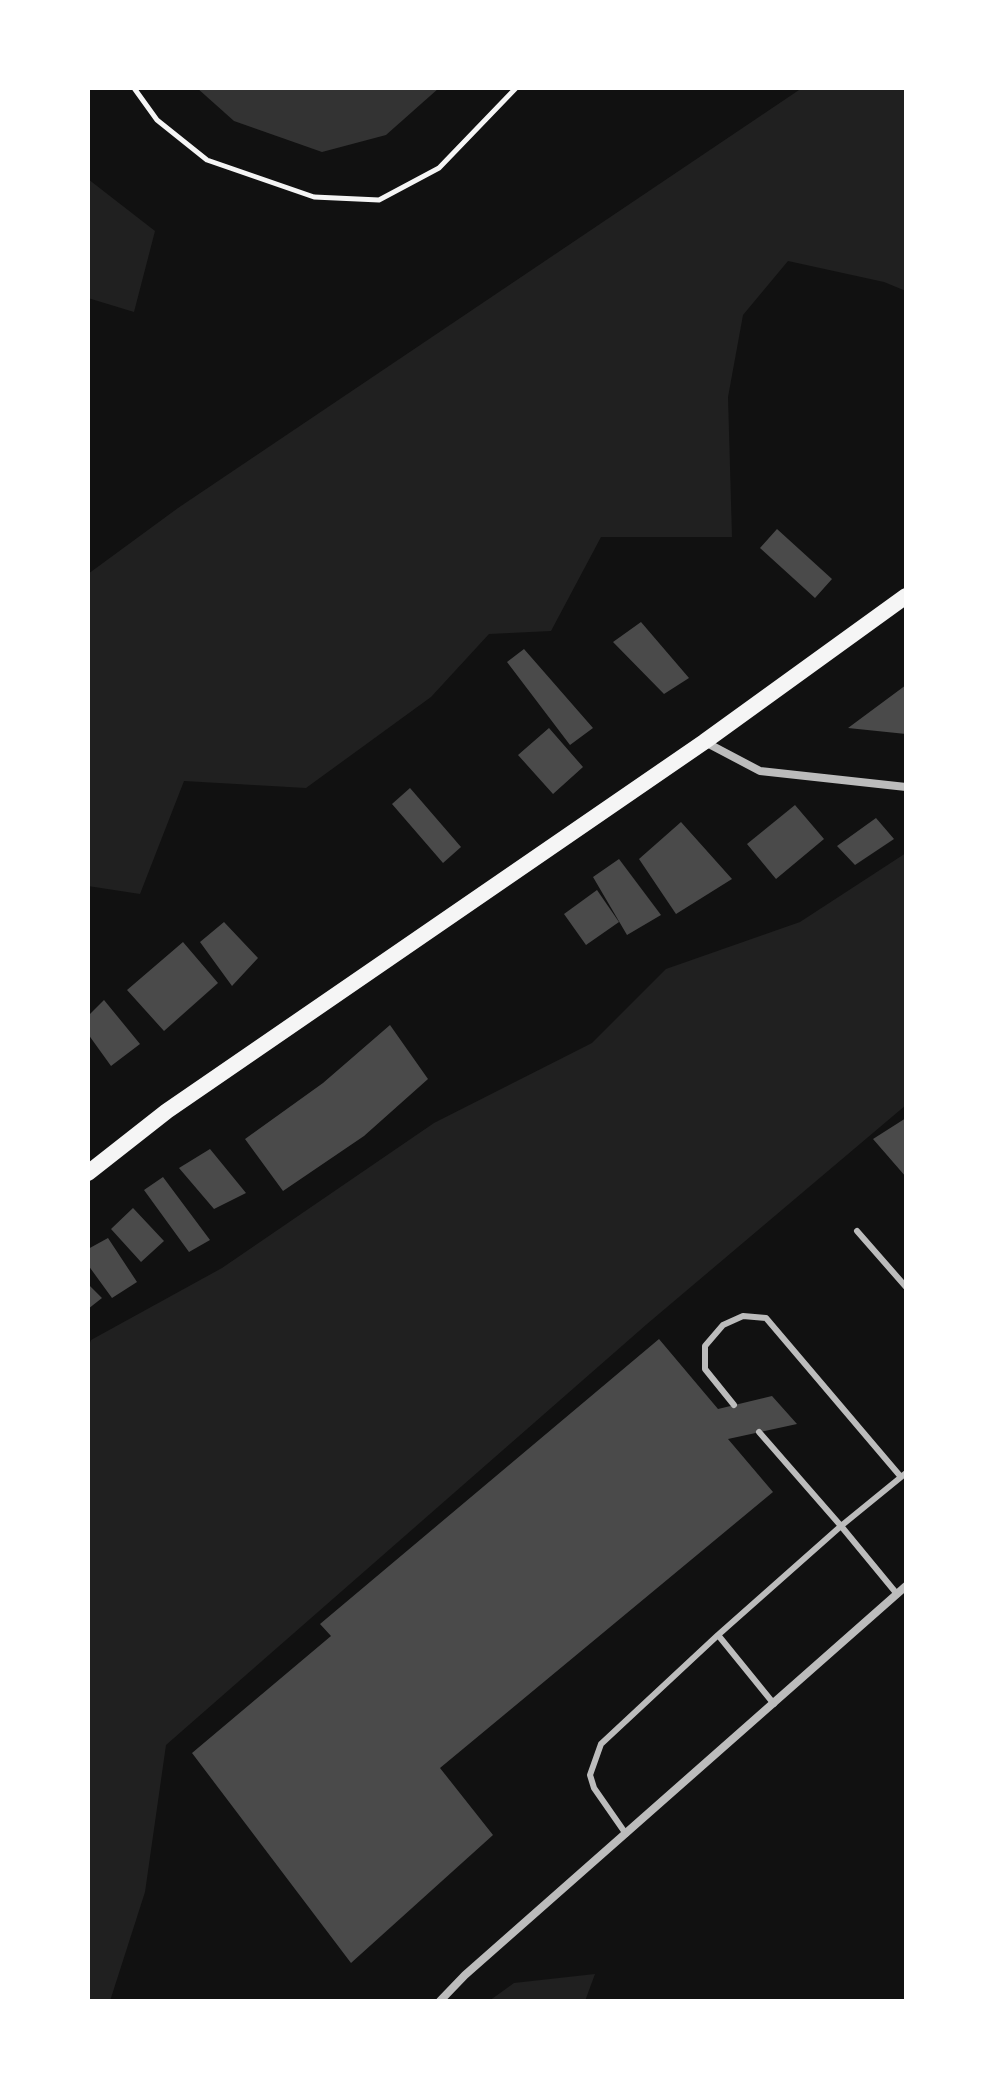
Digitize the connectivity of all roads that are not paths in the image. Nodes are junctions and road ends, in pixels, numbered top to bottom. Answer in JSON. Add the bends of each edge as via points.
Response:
{"nodes":[{"id":1,"x":906,"y":596,"type":"edge"},
{"id":2,"x":704,"y":742,"type":"junction"},
{"id":3,"x":906,"y":787,"type":"edge"},
{"id":4,"x":88,"y":1173,"type":"edge"},
{"id":5,"x":857,"y":1231,"type":"dead end"},
{"id":6,"x":906,"y":1287,"type":"edge"},
{"id":7,"x":734,"y":1405,"type":"dead end"},
{"id":8,"x":759,"y":1432,"type":"dead end"},
{"id":9,"x":903,"y":1475,"type":"edge"},
{"id":10,"x":841,"y":1526,"type":"junction"},
{"id":11,"x":906,"y":1586,"type":"edge"},
{"id":12,"x":897,"y":1594,"type":"junction"},
{"id":13,"x":718,"y":1635,"type":"junction"},
{"id":14,"x":774,"y":1704,"type":"junction"},
{"id":15,"x":626,"y":1834,"type":"junction"},
{"id":16,"x":440,"y":2001,"type":"edge"}],
"edges":[{"from":1,"to":2,"type":"main road"},
{"from":2,"to":3,"type":"street","via":[[760,771]]},
{"from":2,"to":4,"type":"main road","via":[[167,1111]]},
{"from":5,"to":6,"type":"lane"},
{"from":7,"to":9,"type":"lane","via":[[705,1369],[705,1346],[723,1325],[743,1316],[766,1318]]},
{"from":8,"to":10,"type":"lane"},
{"from":9,"to":10,"type":"lane"},
{"from":10,"to":12,"type":"lane"},
{"from":10,"to":13,"type":"lane"},
{"from":11,"to":12,"type":"street"},
{"from":12,"to":14,"type":"street"},
{"from":13,"to":14,"type":"lane"},
{"from":13,"to":15,"type":"lane","via":[[601,1744],[590,1775]]},
{"from":14,"to":15,"type":"street"},
{"from":15,"to":16,"type":"street"}]}
